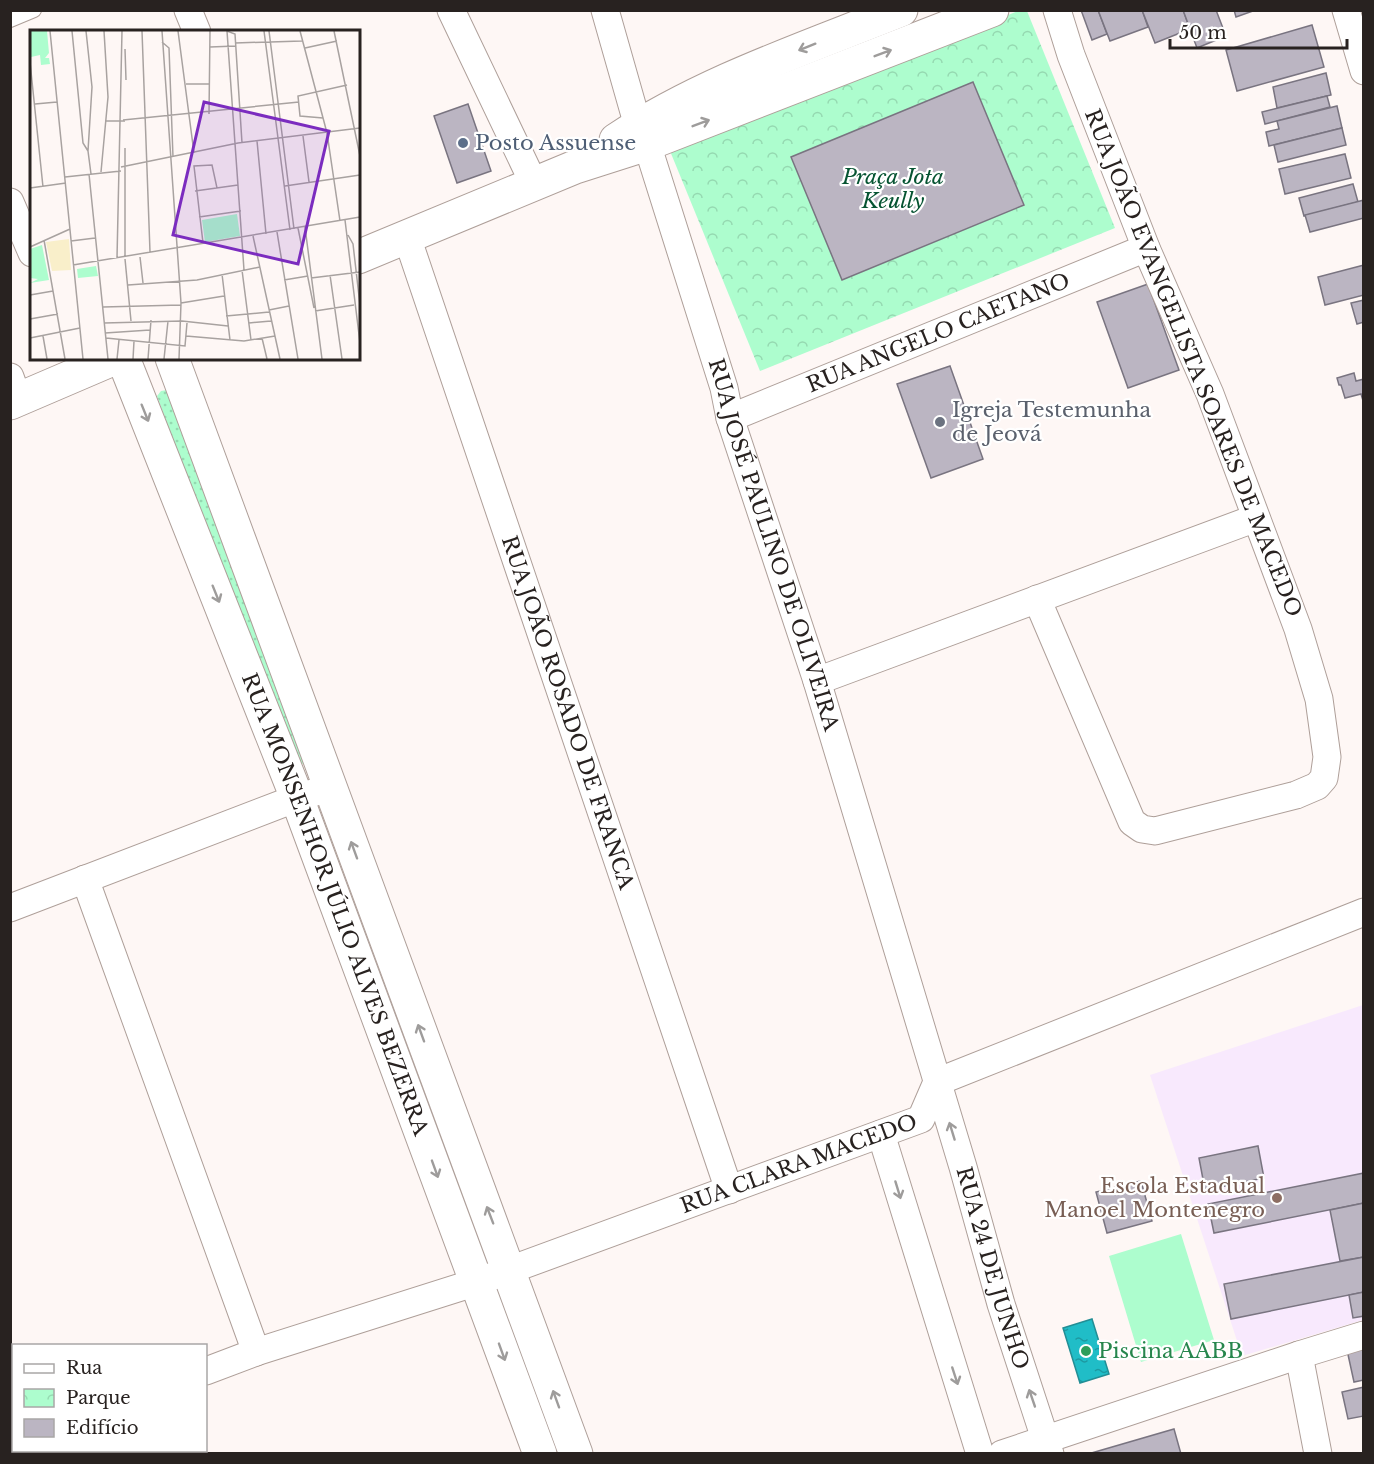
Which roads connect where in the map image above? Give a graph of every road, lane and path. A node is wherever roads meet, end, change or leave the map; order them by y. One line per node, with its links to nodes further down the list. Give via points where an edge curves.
1 (34, 10): 9 (lane)
2 (188, 10): 10 (street)
3 (451, 10): 13 (street)
4 (605, 10): 12 (street, RUA JOSÉ PAULINO DE OLIVEIRA)
5 (901, 10): 12 (street, one-way to 12, via 734,76 675,104)
6 (992, 10): 12 (street, one-way to 6)
7 (1057, 10): 17 (street, RUA JOÃO EVANGELISTA SOARES DE MACEDO)
8 (1346, 10): 11 (street)
9 (10, 20)
10 (195, 30)
11 (1364, 71)
12 (642, 135): 13 (street); 24 (street, RUA JOSÉ PAULINO DE OLIVEIRA)
13 (534, 184): 15 (street)
14 (10, 202): 16 (street)
15 (407, 237): 18 (street); 35 (street, RUA JOÃO ROSADO DE FRANCA)
16 (30, 248)
17 (1146, 248): 24 (street, RUA ANGELO CAETANO); 25 (street, RUA JOÃO EVANGELISTA SOARES DE MACEDO, via 1210,394)
18 (360, 256)
19 (106, 360): 22 (street)
20 (124, 360): 29 (street, RUA MONSENHOR JÚLIO ALVES BEZERRA, one-way to 29)
21 (173, 360): 28 (street, RUA MONSENHOR JÚLIO ALVES BEZERRA)
22 (78, 366): 23 (street)
23 (13, 393)
24 (730, 417): 27 (street, RUA JOSÉ PAULINO DE OLIVEIRA)
25 (1256, 518): 26 (street); 26 (street, RUA JOÃO EVANGELISTA SOARES DE MACEDO, via 1298,629 1319,699 1327,770 1317,786 1296,795 1155,831 1132,822)
26 (1037, 599): 27 (street)
27 (817, 681): 33 (street, RUA JOSÉ PAULINO DE OLIVEIRA)
28 (331, 788): 29 (street); 36 (street, RUA MONSENHOR JÚLIO ALVES BEZERRA, one-way to 28)
29 (297, 798): 30 (street); 37 (street, RUA MONSENHOR JÚLIO ALVES BEZERRA, one-way to 37)
30 (85, 879): 31 (street); 39 (street)
31 (10, 908)
32 (1362, 916): 33 (street)
33 (937, 1082): 34 (street, RUA CLARA MACEDO, via 921,1119); 42 (street, RUA 24 DE JUNHO, one-way to 33, via 1001,1304)
34 (881, 1134): 35 (street, RUA CLARA MACEDO); 45 (street, one-way to 45)
35 (729, 1190): 36 (street, RUA CLARA MACEDO)
36 (510, 1270): 37 (street, RUA CLARA MACEDO); 44 (street, RUA MONSENHOR JÚLIO ALVES BEZERRA, one-way to 36)
37 (477, 1282): 39 (street, RUA CLARA MACEDO); 43 (street, RUA MONSENHOR JÚLIO ALVES BEZERRA, one-way to 43)
38 (1364, 1335): 40 (street)
39 (256, 1352): 41 (street, RUA CLARA MACEDO)
40 (1299, 1355): 42 (street); 47 (street)
41 (207, 1371)
42 (1048, 1446): 46 (street)
43 (540, 1454)
44 (576, 1454)
45 (980, 1454)
46 (1002, 1454)
47 (1318, 1454)

